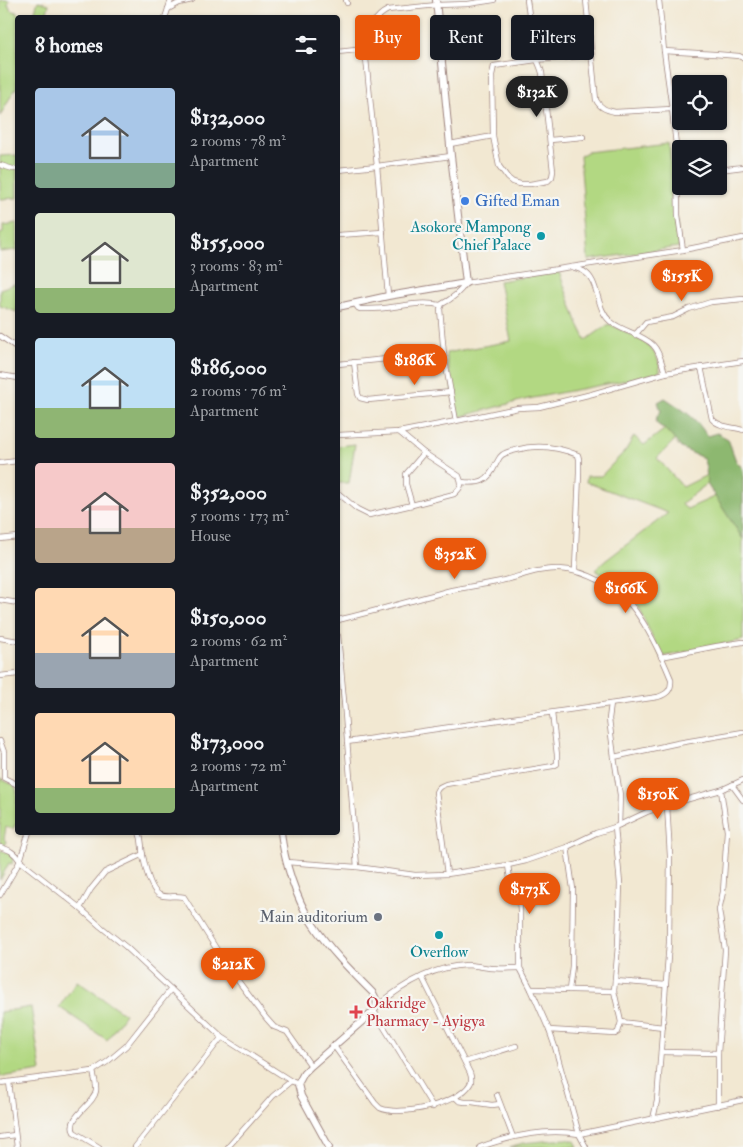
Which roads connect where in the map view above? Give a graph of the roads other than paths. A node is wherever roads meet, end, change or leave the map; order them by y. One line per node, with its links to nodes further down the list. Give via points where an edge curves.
1 (172, 0): 8 (street)
2 (192, 0): 8 (street)
3 (494, 0): 7 (street, via 468,4)
4 (528, 0): 11 (street)
5 (586, 0): 12 (street)
6 (660, 0): 15 (street)
7 (437, 3): 10 (street, via 394,8); 24 (street)
8 (168, 9): 9 (street)
9 (165, 15)
10 (380, 15)
11 (530, 15)
12 (587, 15)
13 (355, 50): 14 (street)
14 (340, 52)
15 (664, 52): 16 (street); 20 (street)
16 (743, 58)
17 (366, 60): 27 (street)
18 (536, 60): 21 (street, via 494,66); 23 (street, via 542,72)
19 (591, 60): 20 (street, via 596,100 603,108 615,112)
20 (672, 109)
21 (494, 136): 23 (street, via 499,166 508,178 520,184 542,183 552,177); 24 (street)
22 (583, 137): 23 (street)
23 (550, 140)
24 (450, 144): 25 (street)
25 (451, 156): 27 (street); 38 (street)
26 (0, 164): 29 (street)
27 (377, 166): 31 (street); 33 (street)
28 (743, 168): 30 (street)
29 (15, 169)
30 (727, 169)
31 (340, 170)
32 (678, 195): 36 (street)
33 (383, 232): 34 (street); 39 (street)
34 (340, 235)
35 (743, 238): 36 (street)
36 (683, 250): 37 (street)
37 (571, 267): 38 (street); 44 (street, via 589,276 602,312 610,321)
38 (466, 283): 39 (street); 42 (street)
39 (388, 296): 41 (street)
40 (743, 299): 44 (street, via 711,302 673,317 646,322)
41 (355, 304): 42 (street, via 360,309 418,303); 43 (street)
42 (440, 305): 47 (street)
43 (340, 307)
44 (635, 335): 52 (street, via 654,346)
45 (0, 336): 46 (street)
46 (15, 346)
47 (444, 355): 48 (street); 55 (street)
48 (354, 362): 50 (street); 55 (street, via 358,394 363,399)
49 (743, 362): 51 (street)
50 (340, 364)
51 (701, 368): 52 (street); 57 (street, via 712,419 715,423)
52 (665, 373): 56 (street, via 553,404)
53 (0, 375): 54 (street)
54 (15, 378)
55 (451, 392): 56 (street)
56 (456, 421): 58 (street)
57 (743, 430)
58 (398, 432): 59 (street); 60 (street)
59 (340, 435)
60 (424, 453): 63 (street, via 459,476); 65 (street, via 406,474)
61 (15, 462): 62 (street)
62 (0, 463)
63 (462, 482): 65 (street, via 460,490 454,494); 68 (street, via 480,482 492,473 504,453 526,447 541,446 578,454)
64 (340, 495): 65 (street, via 369,515)
65 (412, 506)
66 (15, 538): 67 (street)
67 (0, 540)
68 (575, 570): 71 (street, via 542,570); 75 (street, via 616,591 634,607)
69 (0, 600): 70 (street)
70 (15, 602)
71 (340, 619)
72 (0, 638): 73 (street)
73 (15, 640)
74 (743, 642): 75 (street)
75 (661, 657): 79 (street, via 672,684 665,695)
76 (340, 660): 83 (street)
77 (15, 674): 78 (street)
78 (0, 676)
79 (611, 704): 80 (street); 84 (street, via 609,719)
80 (552, 713): 83 (street); 102 (street, via 557,764 446,784 436,792)
81 (743, 732): 84 (street)
82 (0, 741): 86 (street, via 4,752 4,778)
83 (347, 742): 101 (street)
84 (614, 757): 91 (street, via 620,795)
85 (743, 780): 87 (street)
86 (15, 783)
87 (732, 784): 88 (street); 89 (street)
88 (721, 790): 90 (street); 121 (street, via 727,831 720,910 725,950)
89 (743, 800)
90 (667, 805): 91 (street); 108 (street, via 670,856)
91 (617, 826): 96 (street); 107 (street, via 620,884)
92 (28, 835): 98 (street)
93 (140, 835): 97 (street)
94 (282, 835): 99 (street)
95 (0, 847): 98 (street, via 15,853)
96 (567, 847): 100 (street); 111 (street, via 573,889)
97 (142, 854): 104 (street, via 105,872); 123 (street, via 155,892 161,896 184,897 227,966 266,1018 274,1027 287,1032)
98 (20, 861): 103 (street); 104 (street)
99 (286, 862): 101 (street); 113 (street, via 311,922 373,993)
100 (508, 865): 102 (street); 105 (street, via 519,899)
101 (357, 867): 102 (street, via 415,875)
102 (447, 874)
103 (0, 895)
104 (80, 908): 109 (street)
105 (520, 968): 106 (street, via 465,965 441,969); 110 (street)
106 (422, 977): 113 (street, via 392,993); 122 (street)
107 (615, 982): 108 (street); 112 (street)
108 (666, 985): 115 (street)
109 (171, 988): 117 (street); 124 (street, via 126,1046)
110 (531, 989): 111 (street); 116 (street)
111 (569, 990): 112 (street)
112 (614, 991): 114 (street)
113 (376, 1009): 118 (street); 134 (street)
114 (621, 1022): 115 (street); 116 (street, via 615,1034)
115 (663, 1027): 120 (street)
116 (549, 1030): 136 (street)
117 (222, 1037): 125 (street); 142 (street)
118 (334, 1046): 123 (street); 134 (street, via 380,1107 395,1110)
119 (516, 1046): 122 (street)
120 (661, 1052): 121 (street); 135 (street)
121 (718, 1053): 133 (street)
122 (465, 1062): 130 (street, via 470,1072 470,1085)
123 (311, 1066): 128 (street)
124 (93, 1072): 126 (street); 141 (street, via 96,1092 76,1117 72,1128)
125 (291, 1080): 128 (street); 143 (street)
126 (9, 1082): 127 (street); 137 (street)
127 (0, 1083)
128 (298, 1084): 144 (street, via 301,1096)
129 (496, 1095): 132 (street)
130 (455, 1097): 132 (street, via 458,1101); 134 (street)
131 (743, 1100): 133 (street)
132 (500, 1104): 139 (street)
133 (718, 1106): 135 (street)
134 (433, 1107)
135 (653, 1119): 136 (street)
136 (579, 1134): 139 (street, via 552,1132); 146 (street)
137 (16, 1135): 138 (street); 140 (street)
138 (0, 1137)
139 (513, 1138): 145 (street)
140 (17, 1147)
141 (99, 1147)
142 (135, 1147)
143 (228, 1147)
144 (329, 1147)
145 (480, 1147)
146 (586, 1147)

